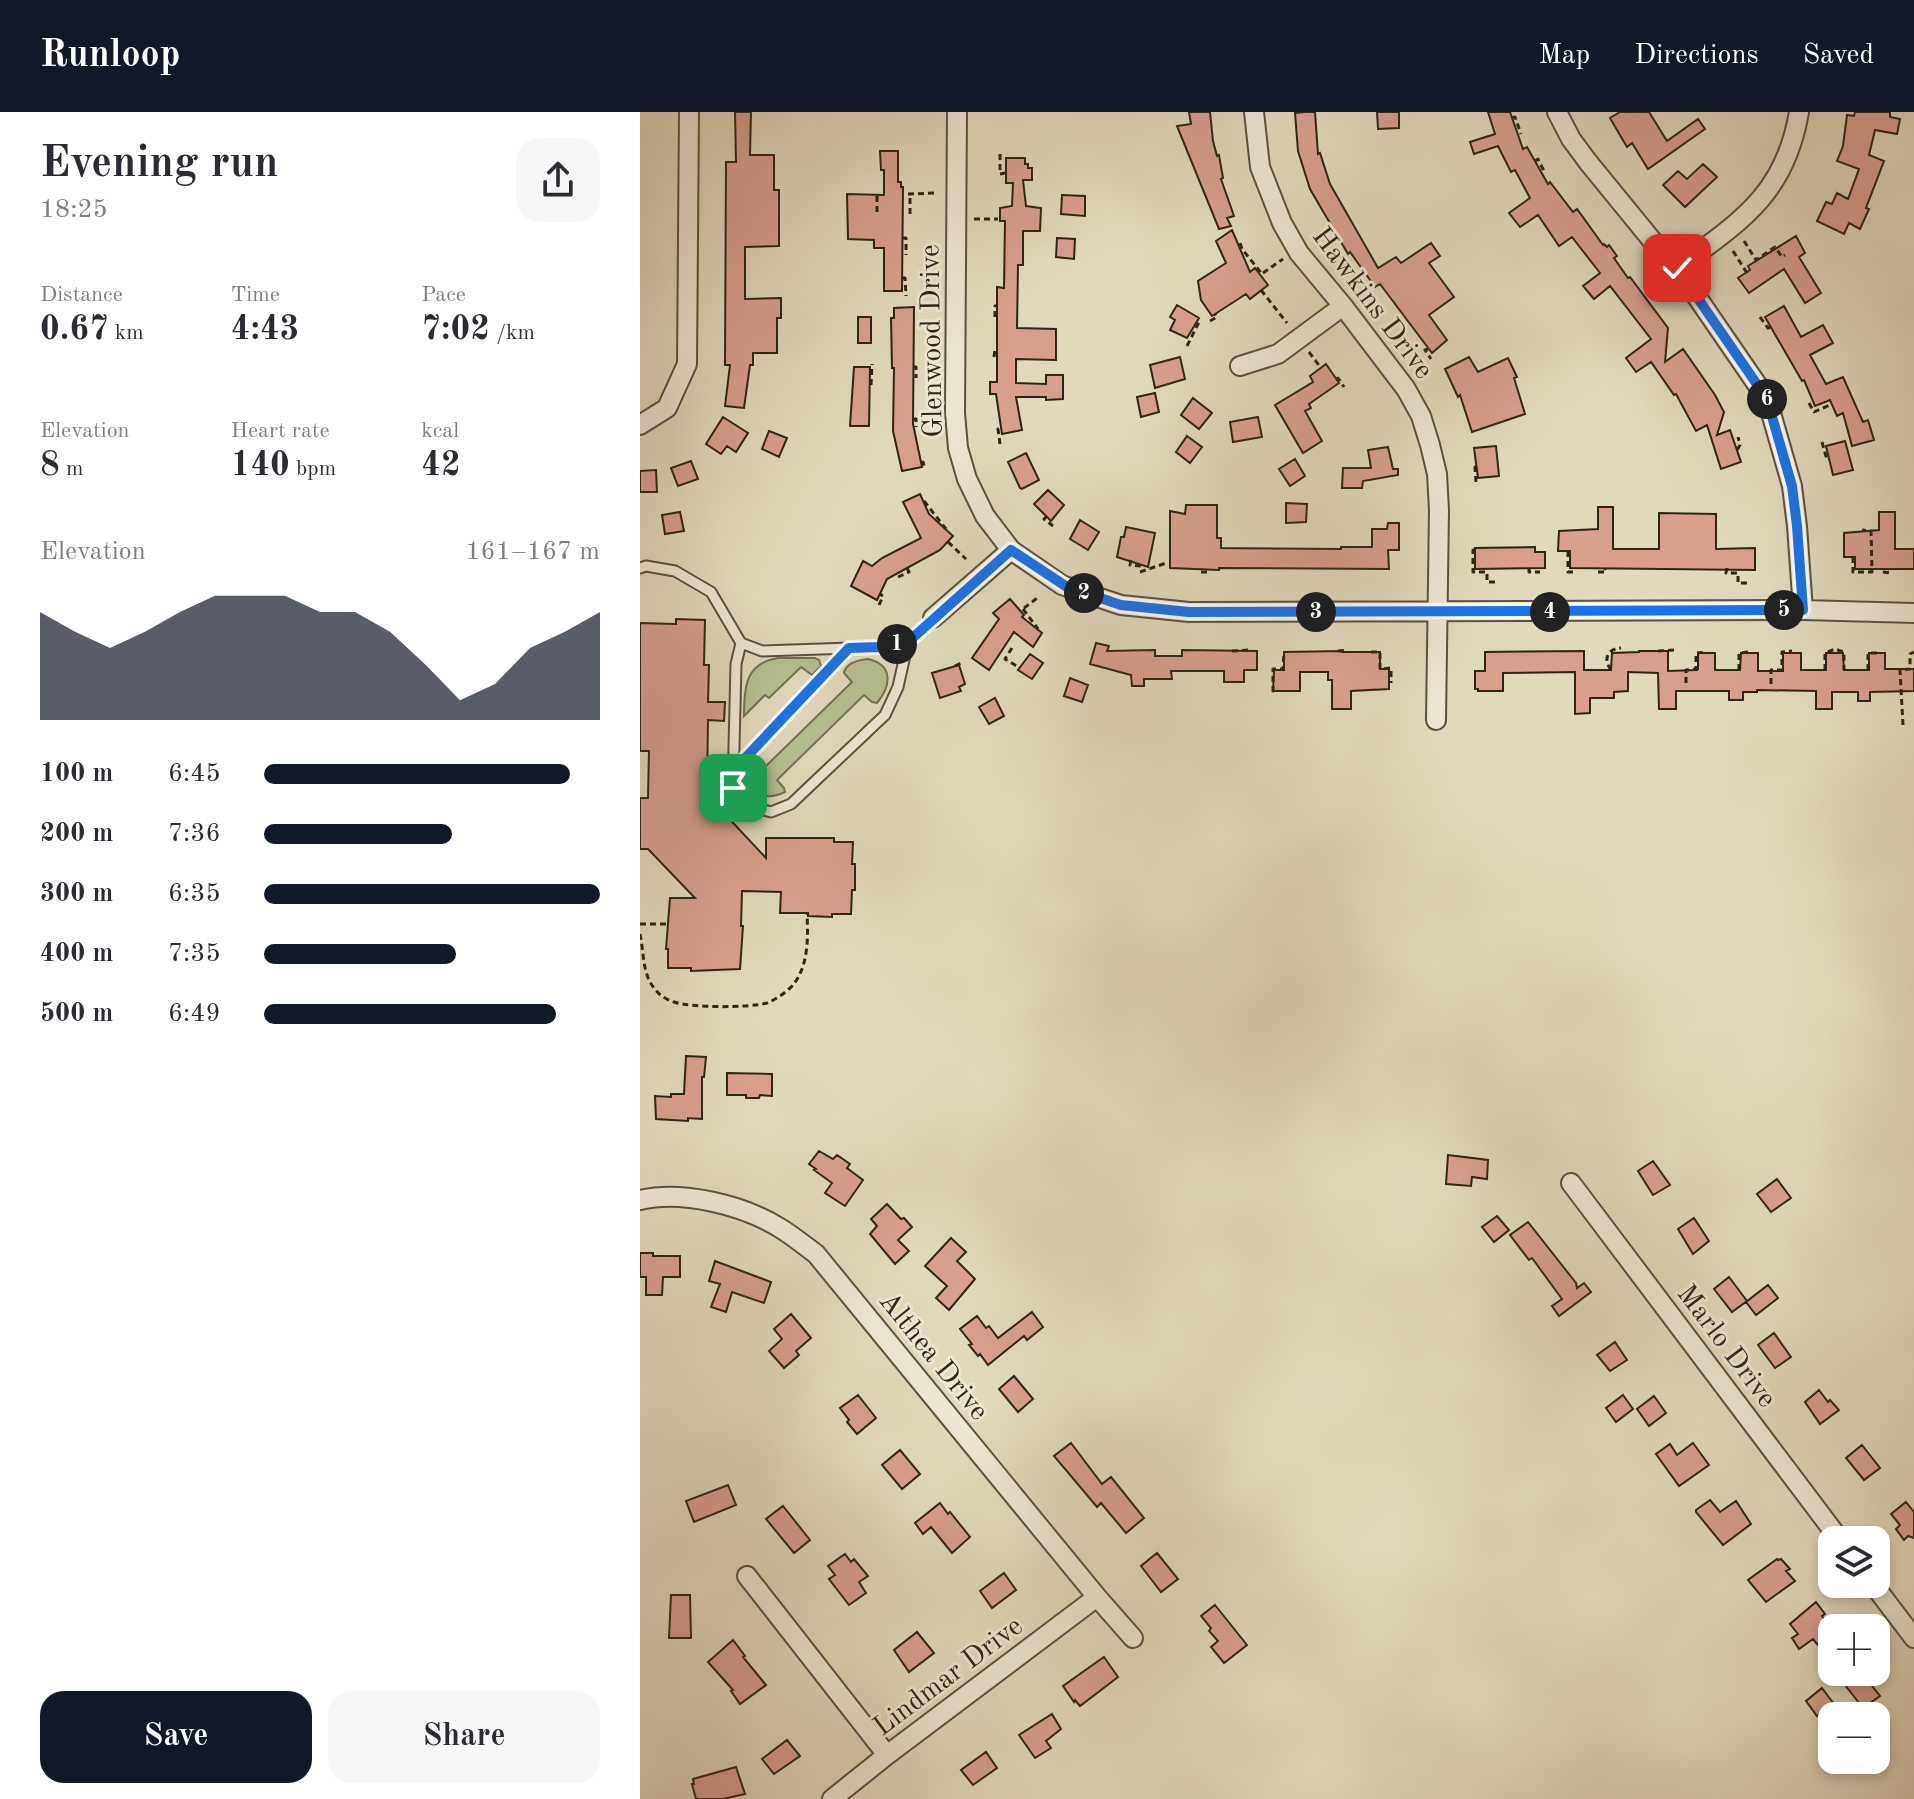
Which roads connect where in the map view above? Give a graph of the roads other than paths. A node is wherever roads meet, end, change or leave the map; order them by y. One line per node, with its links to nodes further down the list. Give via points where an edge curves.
1 (689, 112): 9 (street, via 687,364 667,408)
2 (957, 112): 10 (street, Glenwood Drive, via 958,448 985,516)
3 (1254, 112): 7 (street, Hawkins Drive, via 1260,167 1281,221 1299,253)
4 (1557, 112): 6 (street, via 1588,162)
5 (1799, 112): 6 (street, via 1791,148 1759,203)
6 (1677, 268): 12 (street, via 1767,399 1792,486)
7 (1343, 306): 8 (street, via 1278,354); 13 (street, Hawkins Drive, via 1421,416 1437,474)
8 (1240, 366)
9 (640, 425)
10 (1011, 550): 13 (street, Glenwood Drive, via 1062,585 1121,605 1189,612); 15 (street)
11 (640, 568): 17 (lane, via 675,571 711,592)
12 (1803, 610): 13 (street, Glenwood Drive); 14 (street, Glenwood Drive)
13 (1438, 612): 19 (street, Hawkins Drive)
14 (1914, 613)
15 (933, 618): 16 (lane)
16 (908, 642): 18 (lane); 20 (lane, via 885,715 791,804 771,812 753,807 733,788)
17 (741, 643): 18 (lane, via 762,651); 20 (lane)
18 (849, 648): 20 (lane)
19 (1436, 720)
20 (734, 770)
21 (1571, 1183): 23 (street, Marlo Drive)
22 (640, 1200): 25 (street, Althea Drive, via 690,1197 732,1207 778,1227 816,1254)
23 (1829, 1526)
24 (747, 1576): 29 (street)
25 (1097, 1597): 27 (street, Althea Drive); 29 (street, Lindmar Drive)
26 (1884, 1598): 28 (street)
27 (1133, 1638)
28 (1914, 1638)
29 (887, 1755): 30 (street, Lindmar Drive)
30 (832, 1799)

